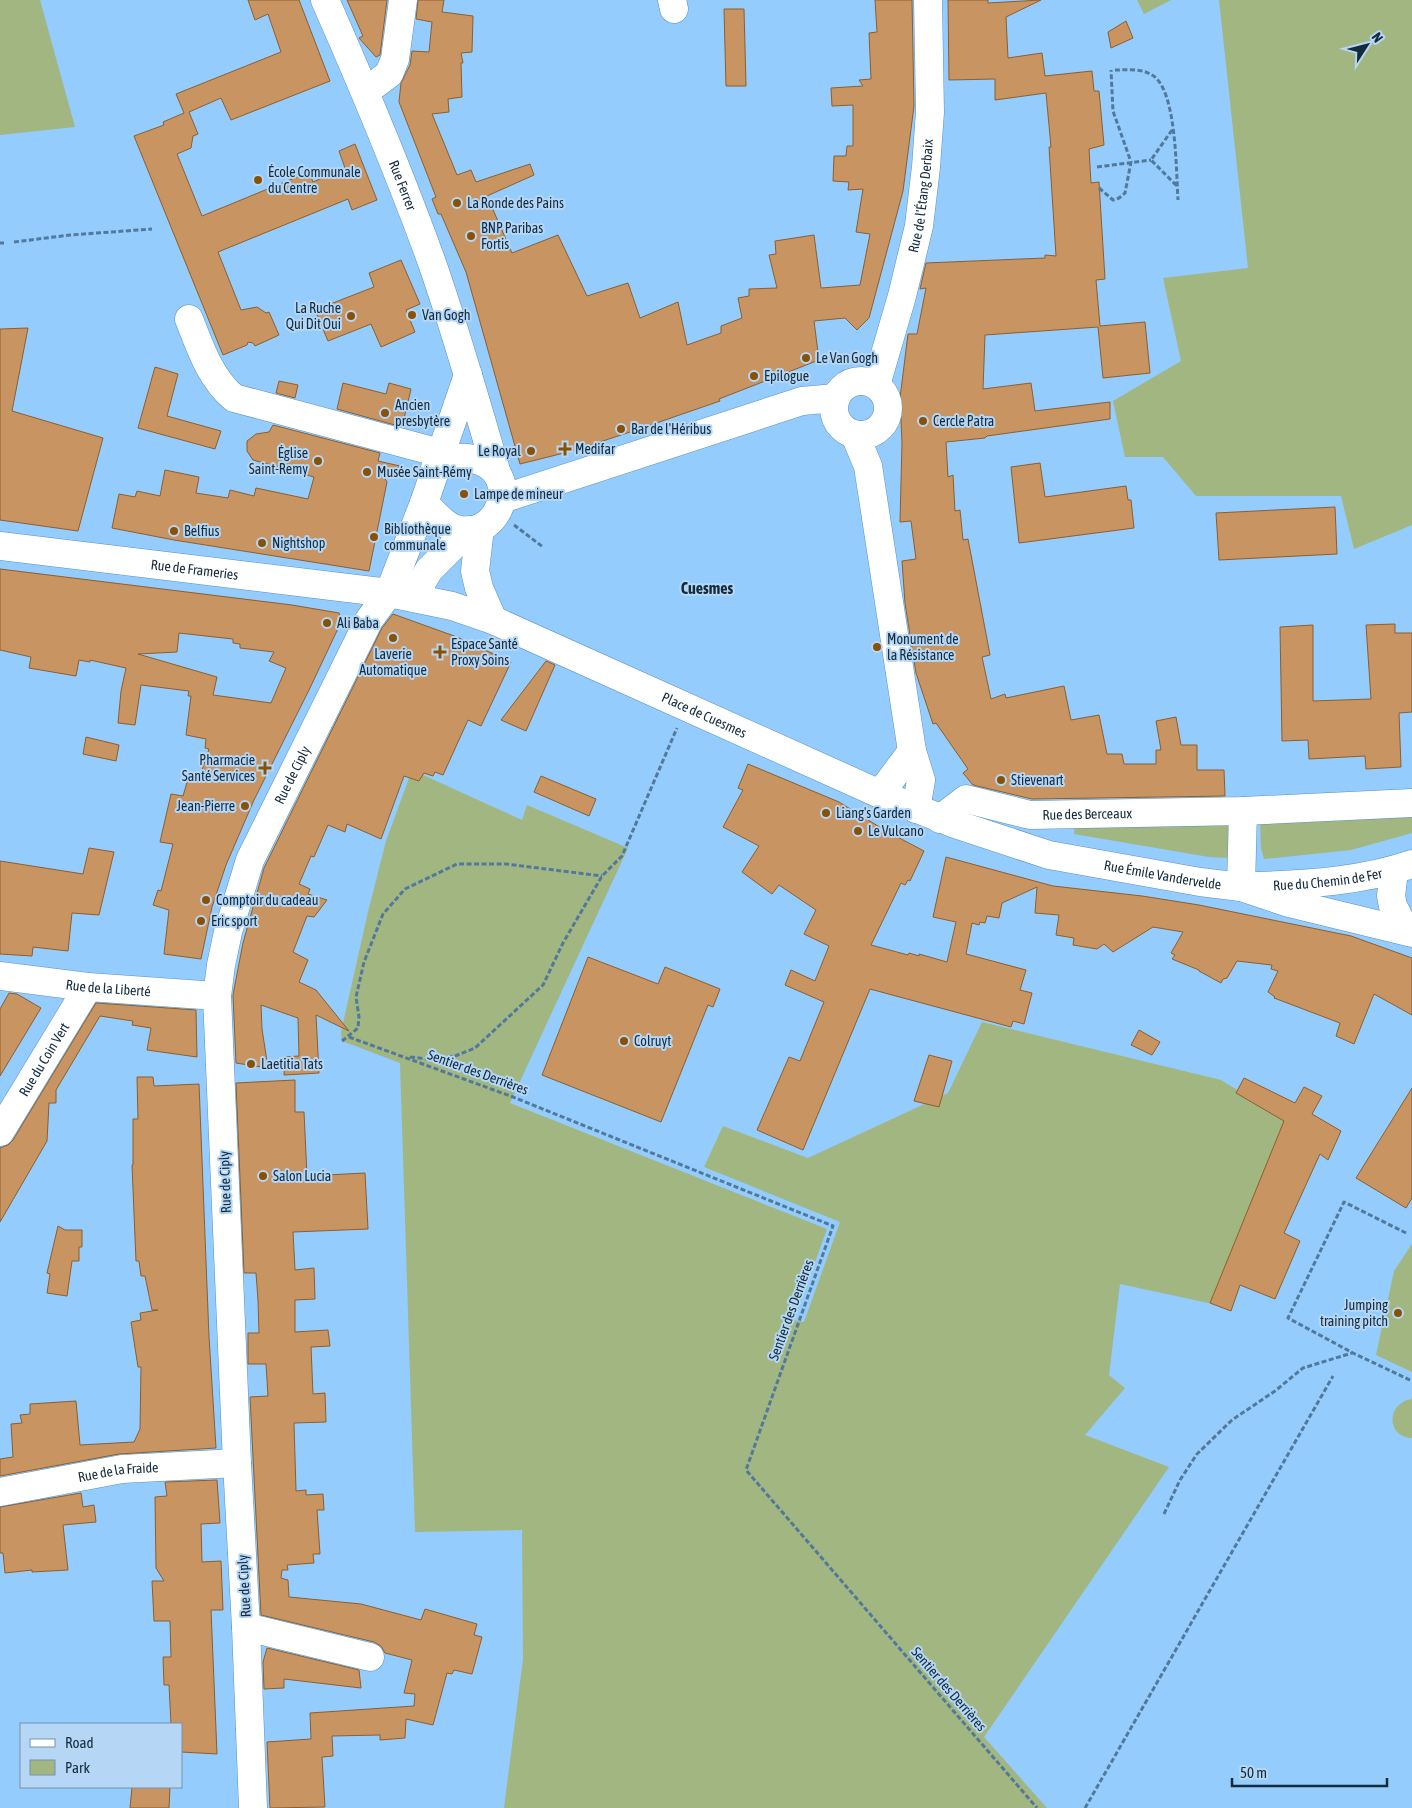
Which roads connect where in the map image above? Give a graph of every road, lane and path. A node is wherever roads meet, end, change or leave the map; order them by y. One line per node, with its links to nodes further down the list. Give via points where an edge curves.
1 (325, 0): 4 (street, Rue Ferrer)
2 (403, 0): 4 (street, via 395,59 389,74)
3 (928, 0): 16 (street, Rue de l'Étang Derbaix, via 930,112 919,226)
4 (366, 91): 15 (street, Rue Ferrer, via 430,259)
5 (1172, 130): 6 (path); 7 (path, via 1168,97 1154,76 1143,71 1113,70 1114,111); 9 (path)
6 (1151, 160): 7 (path); 9 (path)
7 (1131, 162): 8 (path); 10 (path, via 1125,193 1119,198 1113,200)
8 (1097, 167)
9 (1177, 186): 11 (path)
10 (1099, 188)
11 (1178, 200)
12 (152, 229): 13 (path)
13 (14, 242)
14 (189, 319): 19 (street, via 213,374 234,398)
15 (468, 375): 19 (street); 21 (street, Rue Ferrer)
16 (876, 385): 17 (street, via 853,382 845,386); 18 (street, via 886,398 888,414 883,424)
17 (836, 398): 18 (street, via 835,415 839,425 845,431); 21 (street, via 802,401)
18 (866, 433): 27 (street, via 868,466)
19 (437, 460): 20 (street); 21 (street, via 472,458 488,465)
20 (424, 503): 21 (street, via 454,528); 24 (street)
21 (489, 509): 23 (path); 24 (street); 25 (street, via 475,571)
22 (0, 546): 24 (street, Rue de Frameries)
23 (543, 547)
24 (401, 595): 25 (street, Place de Cuesmes, via 452,606); 38 (street, Rue de Ciply, via 369,620 250,860 228,932)
25 (493, 620): 26 (street, Place de Cuesmes)
26 (686, 707): 28 (street, Place de Cuesmes); 33 (path, via 622,856)
27 (912, 751): 28 (street); 31 (street)
28 (880, 794): 31 (street, Place de Cuesmes)
29 (1412, 803): 30 (street, Rue des Berceaux)
30 (1243, 811): 31 (street, Rue des Berceaux, via 1030,815 966,799); 34 (street)
31 (928, 814): 34 (street, Rue Émile Vandervelde, via 1049,855)
32 (1406, 873): 34 (street, Rue du Chemin de Fer, via 1313,884); 35 (street, via 1391,896 1393,906)
33 (602, 876): 39 (path, via 506,864 457,864 405,888 383,914 364,962 356,997 358,1028); 41 (path, via 543,985 522,1006 475,1048 455,1056)
34 (1241, 887): 35 (street, Rue Émile Vandervelde)
35 (1409, 932)
36 (0, 976): 37 (street, Rue de la Liberté)
37 (88, 987): 38 (street, Rue de la Liberté); 42 (street, Rue du Coin Vert)
38 (217, 996): 47 (street, Rue de Ciply)
39 (349, 1037): 40 (path); 41 (path, Sentier des Derrières)
40 (342, 1041)
41 (404, 1057): 53 (path, Sentier des Derrières, via 513,1097 833,1226 746,1470)
42 (0, 1132)
43 (1406, 1233): 44 (path, via 1344,1202 1288,1318)
44 (1353, 1353): 46 (path); 49 (path, via 1303,1368 1232,1420 1197,1454)
45 (1333, 1376): 54 (path)
46 (1412, 1381)
47 (237, 1463): 48 (street, Rue de la Fraide, via 122,1469); 50 (street, Rue de Ciply)
48 (0, 1492)
49 (1164, 1514)
50 (246, 1627): 51 (street); 52 (street, Rue de Ciply)
51 (370, 1657)
52 (254, 1808)
53 (1037, 1808)
54 (1085, 1808)

